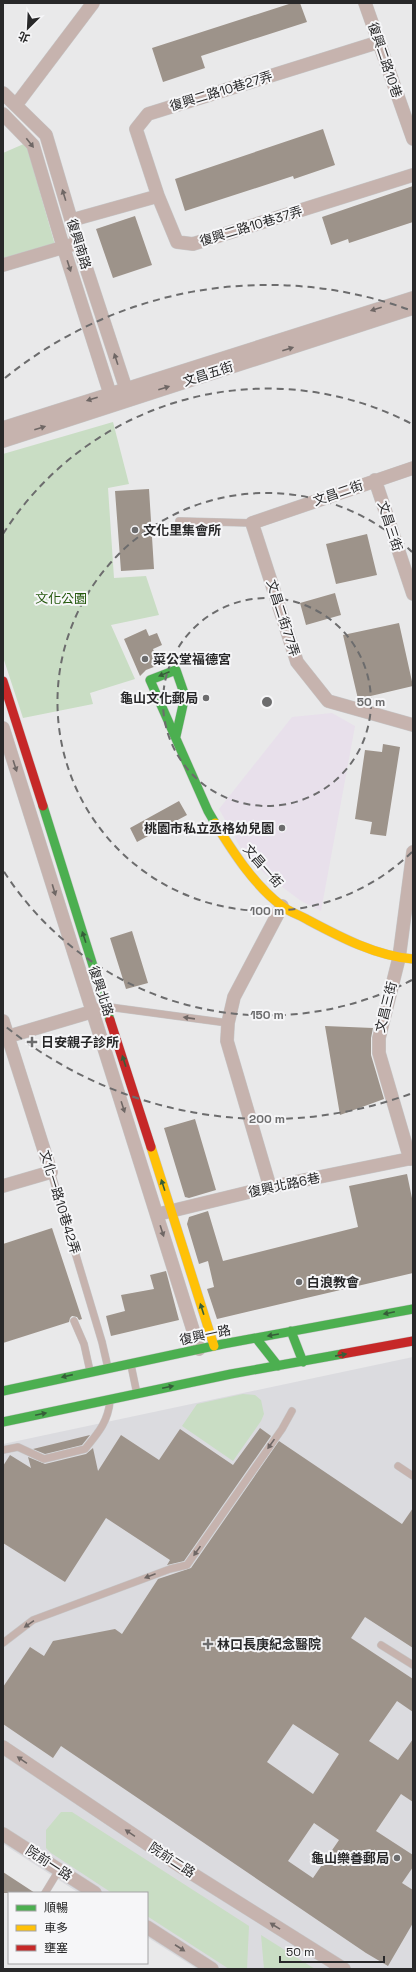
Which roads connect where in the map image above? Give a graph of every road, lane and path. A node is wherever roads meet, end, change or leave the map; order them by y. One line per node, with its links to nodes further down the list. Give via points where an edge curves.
1 (93, 3): 5 (street)
2 (365, 3): 3 (street, 復興二路10巷)
3 (379, 42): 7 (street, 復興二路10巷); 9 (street, 復興二路10巷27弄, via 148,114 136,129)
4 (3, 93): 5 (street, 復興南路)
5 (16, 105): 10 (street, 復興南路, one-way to 5, via 46,135)
6 (3, 114): 12 (street, 復興南路, one-way to 12, via 33,145)
7 (413, 139)
8 (413, 175): 9 (street, 復興二路10巷37弄, via 193,244 177,242)
9 (158, 196): 10 (street)
10 (72, 220): 11 (street, 復興南路)
11 (78, 243): 12 (street); 16 (street, 復興南路, one-way to 11)
12 (63, 246): 13 (street); 16 (street, 復興南路, one-way to 16)
13 (3, 265)
14 (413, 298): 16 (street, 文昌五街, one-way to 16)
15 (413, 308): 16 (street, 文昌五街, one-way to 15)
16 (120, 400): 17 (street, 文昌五街, one-way to 17); 18 (street, 文昌五街, one-way to 16)
17 (3, 428)
18 (3, 440)
19 (413, 468): 20 (street, 文昌二街)
20 (375, 480): 22 (street, 文昌二街); 23 (street, 文昌三街)
21 (179, 521): 22 (lane)
22 (257, 521): 25 (street, 文昌二街77弄, via 297,662 328,701)
23 (413, 594)
24 (3, 681): 28 (street, 復興北路)
25 (413, 725)
26 (3, 728): 29 (street, 復興北路, one-way to 29)
27 (176, 736): 27 (street, 文昌一街, one-way to 27, via 185,696 176,670 150,680); 31 (street, 文昌一街, via 208,811 231,849)
28 (48, 824): 29 (street); 34 (street, 復興北路, one-way to 28)
29 (35, 829): 35 (street, 復興北路, one-way to 35)
30 (413, 852): 32 (street, 文昌三街)
31 (282, 906): 32 (street, 文昌一街, via 332,933); 37 (street, via 234,997)
32 (399, 958): 33 (street, 文昌一街); 41 (street, 文昌三街, via 378,1038 379,1053)
33 (413, 959)
34 (106, 1007): 35 (street); 37 (lane, one-way to 34); 39 (street, 復興北路, one-way to 34)
35 (93, 1012): 38 (street); 40 (street, 復興北路)
36 (3, 1021): 38 (street, 文化一路10巷42弄)
37 (228, 1023): 44 (street, via 227,1041)
38 (6, 1038): 42 (street, 文化一路10巷42弄)
39 (128, 1077): 40 (street); 45 (street, 復興北路, one-way to 39)
40 (114, 1081): 46 (street, 復興北路, one-way to 46)
41 (412, 1159): 44 (street, 復興北路6巷)
42 (51, 1172): 43 (street); 57 (lane, 文化一路10巷42弄)
43 (3, 1186)
44 (270, 1188): 45 (street, 復興北路6巷)
45 (171, 1210): 46 (street, 復興北路6巷); 52 (street, 復興北路, one-way to 45)
46 (156, 1214): 53 (street, 復興北路, one-way to 53)
47 (413, 1308): 49 (street, 復興一路, one-way to 49)
48 (74, 1321): 58 (lane, via 84,1344)
49 (291, 1331): 50 (street, 復興一路, one-way to 50); 54 (street)
50 (256, 1338): 52 (street, 復興一路); 56 (street)
51 (413, 1341): 54 (street, one-way to 51)
52 (214, 1346): 53 (street, 復興一路)
53 (199, 1349): 55 (street, 復興一路)
54 (303, 1362): 56 (street)
55 (131, 1363): 57 (street, 復興一路); 60 (lane)
56 (278, 1366): 60 (street, one-way to 56)
57 (108, 1368): 58 (street, 復興一路)
58 (90, 1371): 59 (street, 復興一路, one-way to 59)
59 (3, 1391)
60 (137, 1394): 61 (street)
61 (111, 1399): 63 (street, one-way to 61); 64 (lane, via 106,1421 85,1449 44,1459 18,1447)
62 (292, 1411): 67 (lane, one-way to 67, via 187,1565 33,1620)
63 (3, 1422)
64 (3, 1450)
65 (398, 1466): 66 (lane)
66 (413, 1476)
67 (3, 1642)
68 (381, 1645): 69 (lane)
69 (413, 1665)
70 (3, 1748): 77 (street, 院前二路, one-way to 70, via 180,1866)
71 (3, 1834): 72 (street, 院前一路)
72 (59, 1870): 73 (lane); 74 (street, 院前一路)
73 (46, 1892)
74 (93, 1892)
75 (148, 1928): 76 (street, one-way to 76)
76 (212, 1969)
77 (344, 1969)

